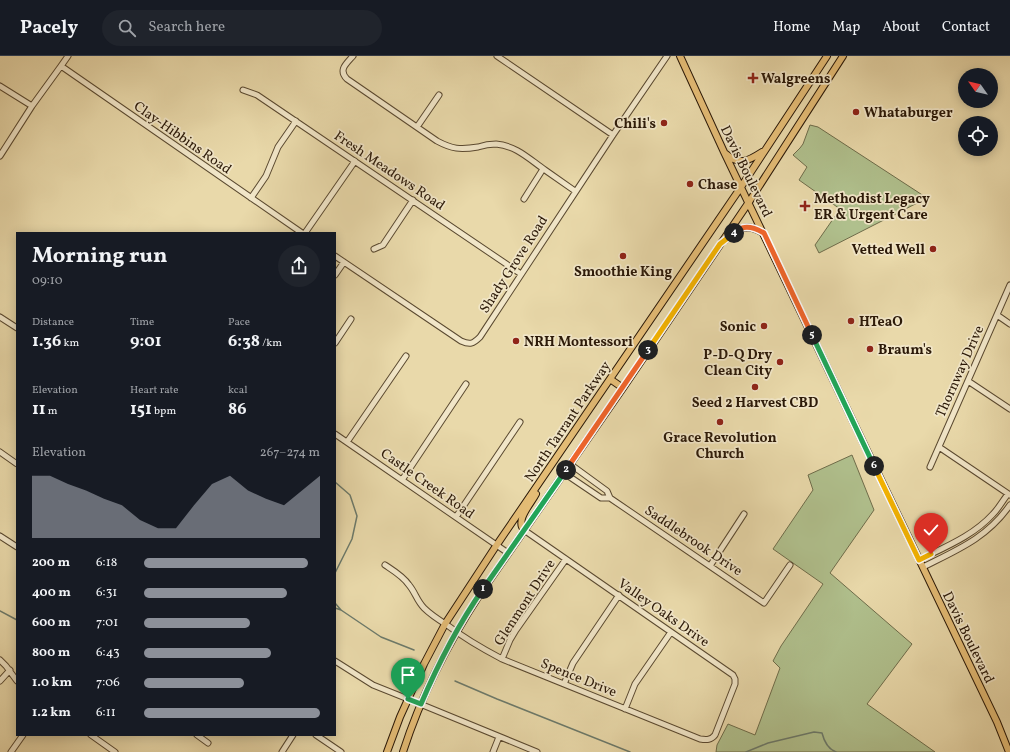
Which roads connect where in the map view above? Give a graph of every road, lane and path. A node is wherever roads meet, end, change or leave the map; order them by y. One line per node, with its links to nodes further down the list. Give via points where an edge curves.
1 (68, 56): 8 (street)
2 (353, 56): 14 (street, via 344,66 343,75 346,79)
3 (497, 56): 15 (street)
4 (667, 56): 15 (street, Shady Grove Road)
5 (680, 56): 17 (main road, Davis Boulevard)
6 (827, 56): 16 (main road, North Tarrant Parkway)
7 (843, 56): 26 (main road, North Tarrant Parkway)
8 (61, 66): 12 (street); 23 (street, Clay-Hibbins Road)
9 (0, 86): 12 (street)
10 (243, 90): 13 (street, Fresh Meadows Road, via 257,95)
11 (439, 95): 14 (street)
12 (32, 106): 18 (street)
13 (296, 121): 19 (street, Fresh Meadows Road); 23 (street, via 278,147 266,176)
14 (417, 127): 20 (street, via 446,146 457,149 497,144 515,149)
15 (613, 135): 22 (street, Shady Grove Road)
16 (765, 150): 17 (main road, via 749,161 736,161); 21 (main road, North Tarrant Parkway)
17 (724, 152): 21 (main road, Davis Boulevard)
18 (0, 156)
19 (355, 161): 25 (street, Fresh Meadows Road); 28 (street)
20 (543, 169): 22 (street); 24 (street)
21 (741, 187): 26 (main road, Davis Boulevard); 44 (main road, North Tarrant Parkway)
22 (575, 191): 35 (street, Shady Grove Road)
23 (251, 198): 27 (street, Clay-Hibbins Road)
24 (524, 198)
25 (413, 200): 31 (street, via 383,245); 35 (street, Fresh Meadows Road)
26 (748, 202): 29 (main road, Davis Boulevard); 30 (main road, North Tarrant Parkway)
27 (302, 232)
28 (305, 232)
29 (764, 233): 30 (main road, via 757,229 740,228); 73 (main road, Davis Boulevard)
30 (720, 244): 47 (main road, North Tarrant Parkway)
31 (374, 249)
32 (336, 257): 33 (street)
33 (344, 262): 34 (street); 35 (street, Shady Grove Road, via 466,344 476,342)
34 (336, 274)
35 (522, 274)
36 (1010, 285): 37 (street, Thornway Drive)
37 (997, 315): 40 (street); 45 (street, Thornway Drive)
38 (0, 317): 41 (street)
39 (351, 319): 42 (street)
40 (1010, 324)
41 (16, 327)
42 (336, 342)
43 (406, 356): 51 (street)
44 (610, 379): 47 (main road); 59 (main road, North Tarrant Parkway)
45 (968, 381): 48 (street); 52 (street, Thornway Drive)
46 (466, 384): 58 (street)
47 (623, 388): 55 (main road, North Tarrant Parkway)
48 (1010, 409)
49 (520, 422): 66 (street)
50 (336, 435): 51 (street, Castle Creek Road)
51 (347, 442): 58 (street, Castle Creek Road)
52 (939, 447): 56 (street, Thornway Drive); 62 (street)
53 (0, 452): 54 (street)
54 (16, 463)
55 (570, 464): 57 (main road, North Tarrant Parkway); 60 (street, Saddlebrook Drive)
56 (930, 467)
57 (564, 473): 61 (street, Saddlebrook Drive); 67 (main road, North Tarrant Parkway)
58 (402, 480): 66 (street, Castle Creek Road)
59 (541, 482): 67 (main road, via 533,501 522,517 521,526); 70 (main road, North Tarrant Parkway)
60 (595, 482): 61 (street); 63 (street, Saddlebrook Drive, via 607,490)
61 (590, 490): 63 (street, Saddlebrook Drive, via 601,498)
62 (1009, 494): 73 (street, via 994,513 976,529)
63 (610, 498): 76 (street, Saddlebrook Drive)
64 (1010, 505): 77 (street, via 978,538)
65 (744, 514): 76 (street)
66 (456, 517): 70 (street, Castle Creek Road)
67 (524, 530): 71 (main road, North Tarrant Parkway); 72 (street, Valley Oaks Drive)
68 (0, 536): 69 (street)
69 (16, 546)
70 (496, 546): 71 (street, Castle Creek Road); 79 (main road, North Tarrant Parkway)
71 (508, 554): 80 (main road, North Tarrant Parkway)
72 (566, 559): 78 (street, Valley Oaks Drive); 82 (street, Glenmont Drive, via 513,635)
73 (919, 560): 77 (main road, Davis Boulevard)
74 (386, 565): 79 (street, Spence Drive, via 406,581 424,608)
75 (790, 565): 76 (street, Saddlebrook Drive, via 764,603)
76 (710, 566)
77 (923, 567): 108 (main road, Davis Boulevard)
78 (619, 595): 81 (street, Valley Oaks Drive); 88 (street, via 573,663)
79 (445, 624): 80 (street, Spence Drive); 89 (main road, North Tarrant Parkway)
80 (456, 632): 82 (street, Spence Drive); 90 (main road, North Tarrant Parkway)
81 (671, 632): 91 (street, via 635,684); 98 (street, Valley Oaks Drive, via 733,675 735,680 715,735)
82 (502, 659): 88 (street, Spence Drive)
83 (0, 660): 85 (street)
84 (336, 661): 89 (street, via 372,685)
85 (10, 670): 86 (street); 87 (street)
86 (16, 680)
87 (0, 681)
88 (564, 684): 91 (street, Spence Drive)
89 (408, 699): 90 (street); 104 (main road, North Tarrant Parkway)
90 (421, 704): 97 (street); 105 (main road, North Tarrant Parkway)
91 (625, 709): 98 (street, Spence Drive, via 700,740)
92 (21, 736): 100 (street)
93 (92, 736): 101 (street)
94 (198, 736): 99 (street)
95 (292, 736): 102 (street)
96 (317, 736): 103 (street)
97 (499, 736): 106 (street); 107 (street)
98 (711, 739)
99 (208, 743)
100 (11, 752)
101 (115, 752)
102 (282, 752)
103 (341, 752)
104 (387, 752)
105 (403, 752)
106 (493, 752)
107 (537, 752)
108 (1009, 752)

